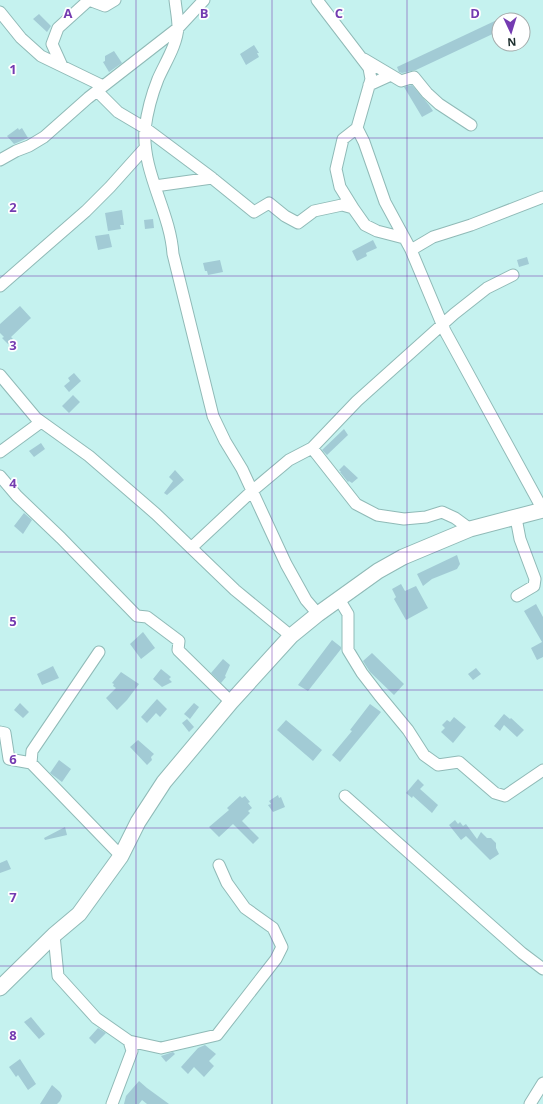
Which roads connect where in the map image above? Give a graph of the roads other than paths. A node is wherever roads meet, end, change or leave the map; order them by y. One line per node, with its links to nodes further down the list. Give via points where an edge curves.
1 (115, 0): 9 (street, via 105,6 89,0 58,28 52,44)
2 (204, 0): 6 (street)
3 (317, 0): 8 (street)
4 (175, 3): 6 (street); 7 (street)
5 (0, 12): 9 (street, via 21,38 41,56)
6 (191, 13): 7 (street)
7 (178, 28): 12 (street); 14 (street, via 157,81)
8 (361, 58): 10 (street); 11 (street, via 369,68)
9 (62, 66): 12 (street)
10 (391, 75): 11 (street); 13 (street, via 402,81 414,77 439,104)
11 (369, 86): 15 (street)
12 (100, 88): 14 (street, via 118,112); 17 (street, via 44,137)
13 (470, 125)
14 (146, 128): 16 (street); 18 (street)
15 (357, 128): 21 (street, via 343,139 336,169 340,187); 22 (street, via 385,202)
16 (145, 148): 19 (street); 25 (street, via 86,211)
17 (0, 160)
18 (212, 178): 19 (street); 21 (street, via 254,212 269,203 298,223 314,211 342,205)
19 (155, 186): 32 (street, via 172,240 173,254 213,416)
20 (543, 196): 23 (street, via 471,225 433,237)
21 (353, 208): 22 (street, via 365,225)
22 (404, 238): 23 (street)
23 (411, 250): 26 (street)
24 (513, 275): 26 (street, via 487,288)
25 (0, 286)
26 (442, 325): 29 (street, via 358,401); 33 (street)
27 (0, 375): 28 (street)
28 (41, 422): 30 (street); 36 (street, via 88,456 156,514)
29 (312, 448): 32 (street, via 288,460); 35 (street, via 356,504 377,515 404,519 426,517 442,512)
30 (0, 452)
31 (0, 476): 42 (street, via 137,616 147,617 179,641 178,650)
32 (252, 491): 36 (street); 39 (street, via 292,575)
33 (543, 510): 34 (street)
34 (516, 518): 35 (street); 37 (street, via 520,539 535,579 534,586)
35 (470, 529): 38 (street, via 403,557 378,571)
36 (191, 548): 40 (street, via 235,590)
37 (517, 596)
38 (339, 599): 39 (street); 45 (street, via 348,614 348,650 362,673 408,730 424,755 438,765 459,762 495,793 505,796)
39 (318, 614): 40 (street)
40 (291, 636): 42 (street)
41 (100, 652): 44 (street, via 32,751)
42 (231, 702): 47 (street, via 164,782 138,822)
43 (0, 732): 44 (street, via 4,733 9,759)
44 (31, 763): 47 (street)
45 (543, 770)
46 (344, 796): 50 (street)
47 (121, 856): 49 (street, via 79,914)
48 (219, 865): 52 (street, via 244,908 273,928 282,947 276,960 217,1036 161,1048)
49 (54, 935): 51 (street); 52 (street, via 58,976 96,1018)
50 (543, 969)
51 (0, 988)
52 (129, 1041): 54 (street, via 132,1051)
53 (543, 1083): 55 (street)
54 (112, 1104)
55 (530, 1104)

